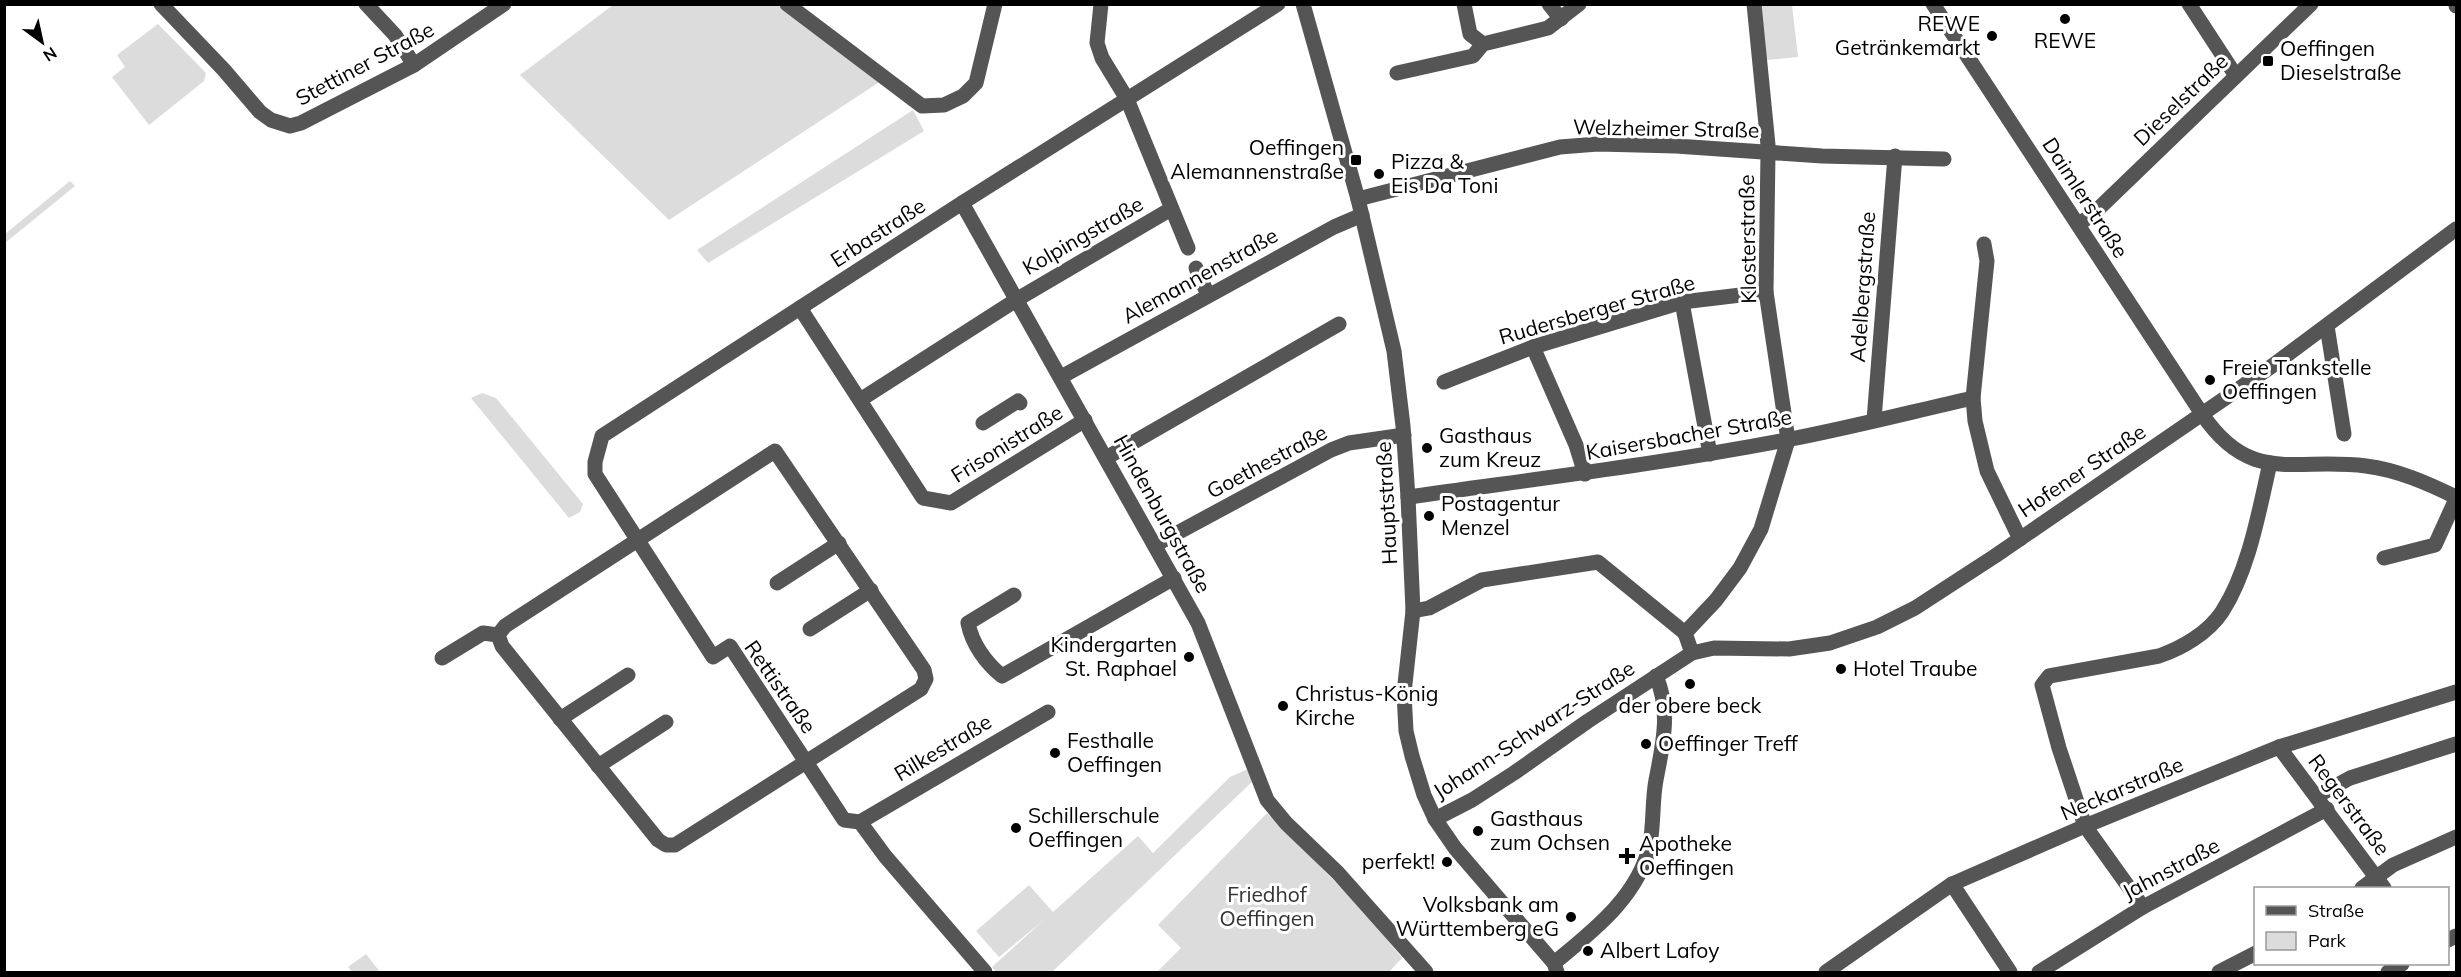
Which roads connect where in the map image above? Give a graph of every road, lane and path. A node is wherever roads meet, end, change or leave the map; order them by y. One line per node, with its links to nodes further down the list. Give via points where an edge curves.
1 (160, 4): 18 (street, Stettiner Straße, via 261,112 290,126)
2 (366, 4): 18 (street, via 395,35)
3 (504, 4): 18 (street, Stettiner Straße)
4 (787, 4): 5 (street, via 922,106 944,105 963,96 976,83)
5 (995, 4)
6 (1101, 4): 21 (street, via 1097,43)
7 (1278, 4): 21 (street, Erbastraße)
8 (1303, 4): 25 (street, Hauptstraße)
9 (1464, 4): 17 (street, via 1470,34)
10 (1549, 4): 16 (street)
11 (1579, 4): 16 (street)
12 (1754, 4): 22 (street, Klosterstraße)
13 (1933, 4): 29 (street, Daimlerstraße)
14 (2189, 4): 20 (street)
15 (2311, 4): 20 (street, Dieselstraße)
16 (1561, 19): 17 (street, via 1548,28)
17 (1483, 44): 19 (street, via 1473,56)
18 (414, 65)
19 (1397, 73)
20 (2236, 76): 29 (street, Dieselstraße)
21 (1127, 99): 26 (street, Erbastraße); 27 (street)
22 (1768, 149): 23 (street, Welzheimer Straße); 25 (street, Welzheimer Straße, via 1598,144 1560,147); 34 (street, Klosterstraße)
23 (1895, 156): 24 (street, Welzheimer Straße); 49 (street, Adelbergstraße)
24 (1944, 159)
25 (1358, 199): 28 (street, Hauptstraße)
26 (962, 203): 36 (street, Hindenburgstraße); 38 (street, Erbastraße)
27 (1171, 209): 32 (street); 36 (street, Kolpingstraße)
28 (1362, 215): 35 (street, Alemannenstraße); 52 (street, Hauptstraße, via 1394,351)
29 (2079, 224): 47 (street, Daimlerstraße)
30 (2457, 229): 40 (street, Hofener Straße)
31 (1984, 244): 44 (street, via 1987,261)
32 (1188, 248)
33 (1197, 268): 35 (street)
34 (1766, 292): 37 (street, Rudersberger Straße); 53 (street, Klosterstraße)
35 (1208, 295): 42 (street, Alemannenstraße)
36 (1016, 300): 42 (street, Hindenburgstraße); 45 (street)
37 (1682, 302): 41 (street, Rudersberger Straße); 54 (street)
38 (800, 308): 45 (street, Frisonistraße); 61 (street, Erbastraße, via 602,436 595,474)
39 (1339, 324): 55 (street)
40 (2327, 326): 47 (street, Hofener Straße); 51 (street)
41 (1533, 347): 43 (street, Rudersberger Straße); 57 (street)
42 (1061, 377): 48 (street, Hindenburgstraße)
43 (1444, 382)
44 (1973, 398): 49 (street, Kaisersbacher Straße); 60 (street, via 1977,435 1987,471)
45 (860, 400): 48 (street, Frisonistraße, via 923,498 951,503)
46 (1020, 403): 50 (street)
47 (2202, 414): 56 (street, Daimlerstraße, via 2227,445 2243,455); 60 (street, Hofener Straße)
48 (1085, 420): 55 (street, Hindenburgstraße)
49 (1874, 420): 53 (street, Kaisersbacher Straße)
50 (983, 423)
51 (2344, 434)
52 (1404, 435): 58 (street, Hauptstraße); 63 (street, Goethestraße, via 1349,443 1331,450)
53 (1788, 440): 54 (street, Kaisersbacher Straße); 71 (street, Klosterstraße, via 1761,529 1716,600)
54 (1710, 454): 57 (street, Kaisersbacher Straße)
55 (1106, 458): 63 (street, Hindenburgstraße)
56 (2270, 463): 59 (street, Daimlerstraße, via 2365,466 2420,480); 89 (street, via 2245,562 2221,613 2202,632 2159,656 2049,676 2043,682 2045,703)
57 (1585, 474): 58 (street, Kaisersbacher Straße)
58 (1408, 497): 69 (street, Hauptstraße)
59 (2457, 498): 64 (street, via 2435,545)
60 (2020, 538): 73 (street, Hofener Straße, via 1915,608 1858,635 1790,649 1714,648)
61 (637, 541): 62 (street, via 775,451); 72 (street); 83 (street, Rettistraße, via 713,657 730,646)
62 (839, 543): 66 (street); 67 (street)
63 (1155, 545): 65 (street, Hindenburgstraße)
64 (2384, 558)
65 (1174, 578): 68 (street, via 1002,676 970,637 968,623); 97 (street, Hindenburgstraße, via 1198,623 1267,800)
66 (777, 583)
67 (871, 590): 70 (street); 83 (street, via 924,670 926,679 921,689)
68 (1014, 595)
69 (1413, 611): 71 (street, via 1429,608 1482,580 1598,562); 87 (street, Hauptstraße, via 1404,693 1406,731 1420,785)
70 (810, 629)
71 (1685, 633): 73 (street)
72 (498, 634): 74 (street, via 483,633); 79 (street, via 502,646)
73 (1692, 653): 76 (street, Johann-Schwarz-Straße)
74 (442, 658)
75 (628, 675): 79 (street)
76 (1656, 676): 87 (street, Johann-Schwarz-Straße, via 1481,795); 95 (street, via 1663,693 1665,720 1653,824 1643,864 1622,901)
77 (2457, 692): 82 (street, Neckarstraße)
78 (1048, 712): 88 (street, Rilkestraße)
79 (560, 719): 84 (street)
80 (666, 722): 84 (street)
81 (2457, 744): 85 (street, via 2349,778)
82 (2279, 747): 85 (street, Regerstraße); 89 (street, Neckarstraße)
83 (805, 761): 84 (street, via 675,845 658,840); 88 (street, Rettistraße)
84 (598, 766)
85 (2317, 796): 86 (street, Regerstraße)
86 (2326, 809): 91 (street, Regerstraße); 93 (street, Jahnstraße)
87 (1435, 819): 95 (street, Hauptstraße)
88 (852, 821): 96 (street, Rettistraße)
89 (2085, 826): 92 (street, Neckarstraße); 93 (street)
90 (2457, 837): 91 (street, via 2393,864)
91 (2380, 883)
92 (1952, 884): 98 (street, Neckarstraße); 99 (street)
93 (2143, 907): 100 (street, Jahnstraße)
94 (2254, 954): 101 (street)
95 (1556, 968)
96 (985, 972)
97 (1426, 972)
98 (1826, 972)
99 (2010, 972)
100 (2039, 972)
101 (2219, 972)

